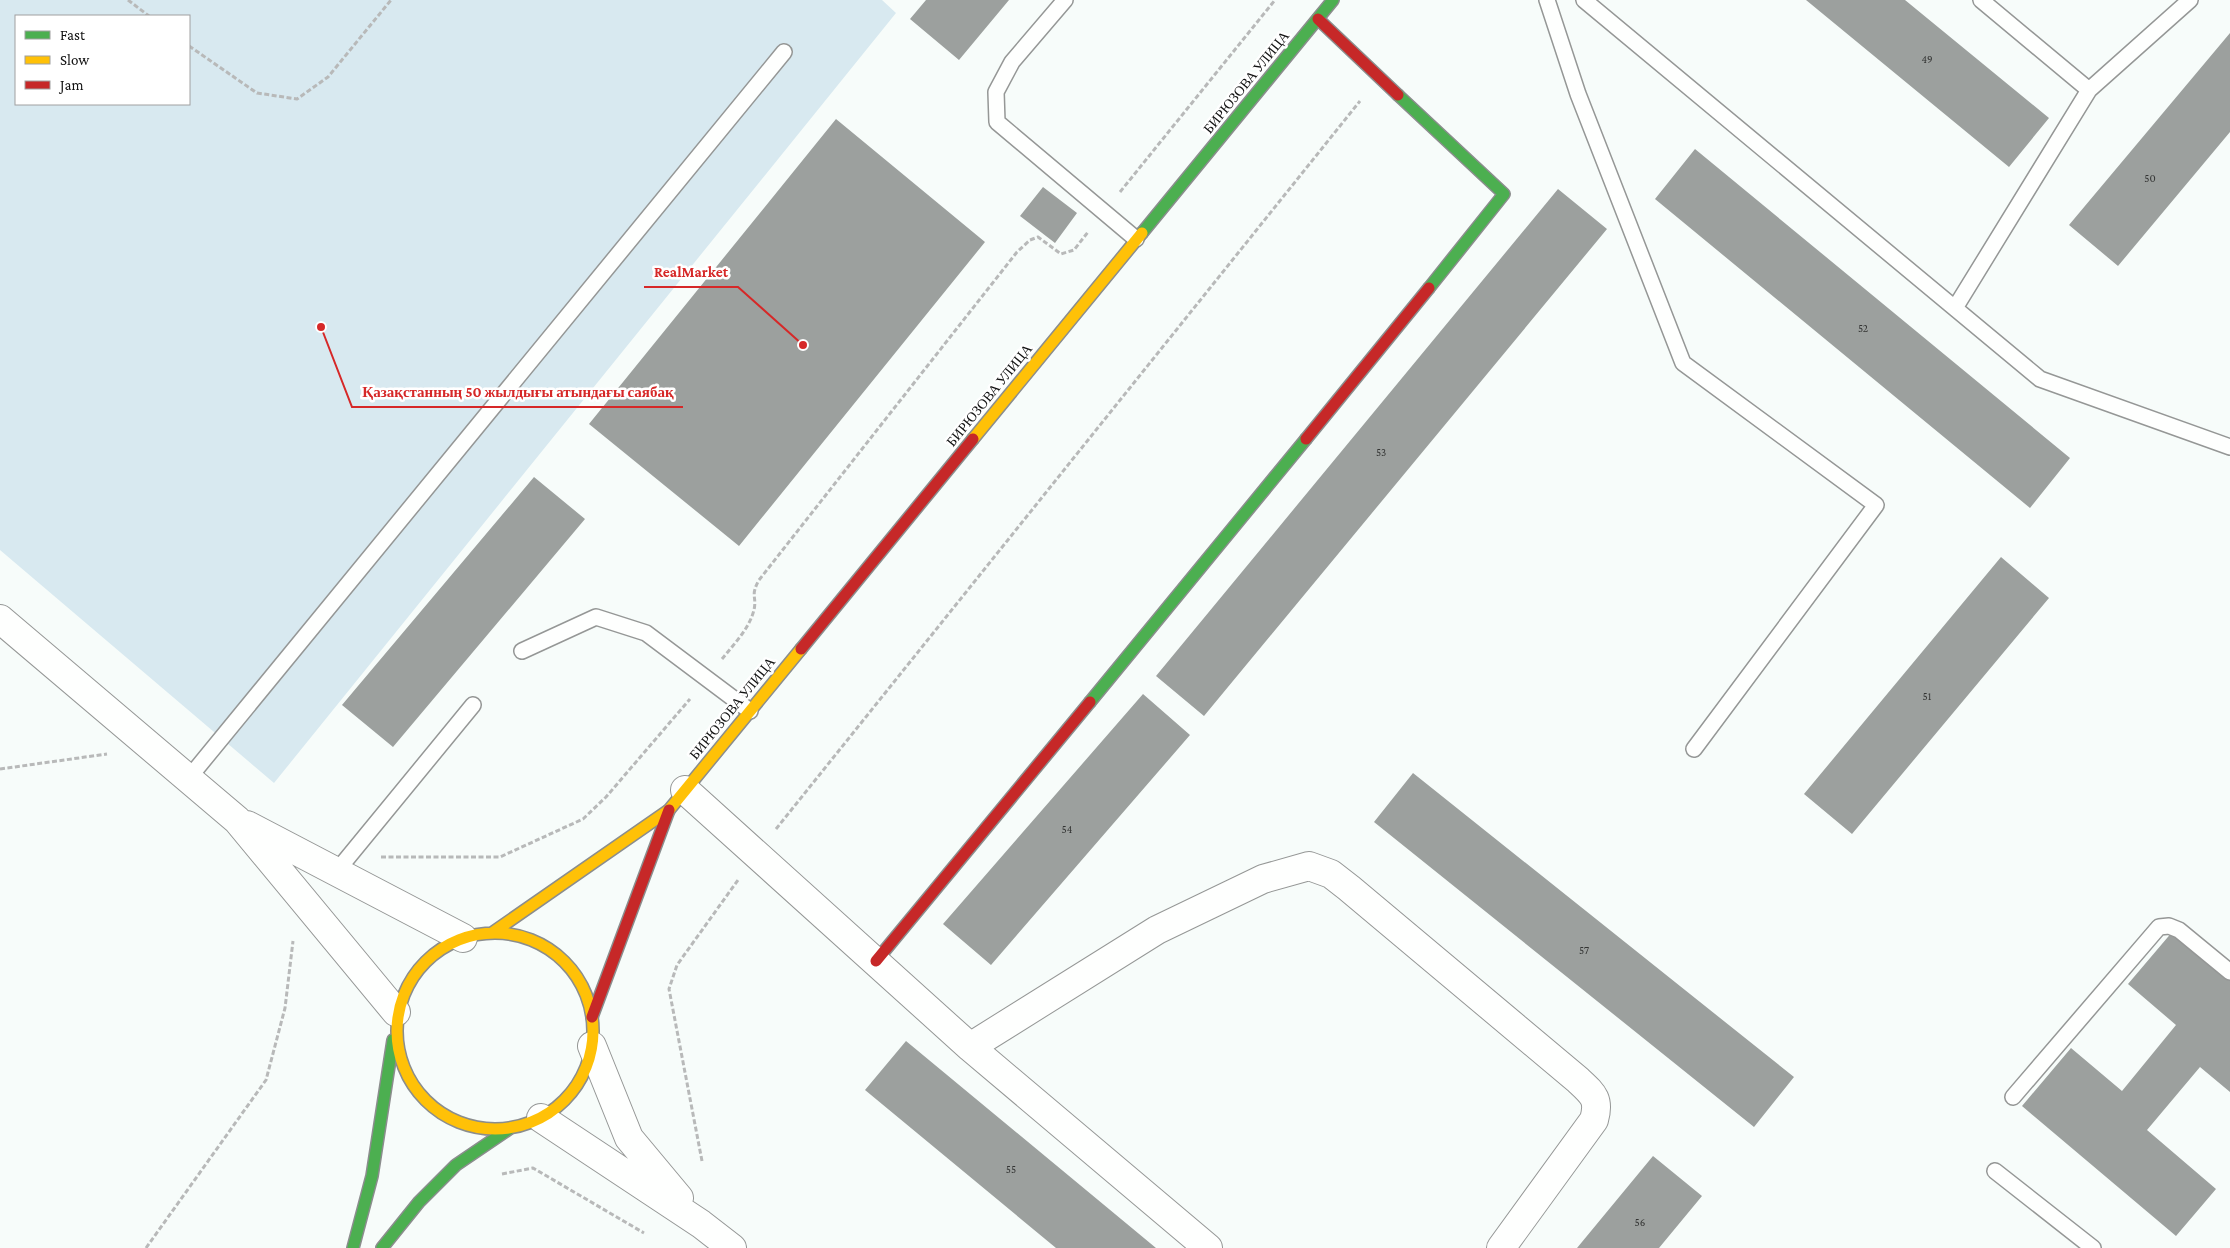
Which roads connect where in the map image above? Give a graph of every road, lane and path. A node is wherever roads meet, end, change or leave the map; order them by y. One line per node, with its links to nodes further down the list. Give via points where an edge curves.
1 (128, 0): 10 (path)
2 (391, 0): 12 (path, via 328,77 297,99 258,93)
3 (1065, 0): 16 (lane, via 1012,62 996,92 997,122)
4 (1275, 0): 16 (path)
5 (1333, 0): 11 (street, БИРЮЗОВА УЛИЦА)
6 (1547, 0): 25 (lane, via 1578,94 1683,363 1876,505)
7 (1584, 0): 18 (lane)
8 (1981, 0): 15 (lane)
9 (2190, 0): 15 (lane)
10 (148, 15)
11 (1318, 18): 14 (street); 17 (street, БИРЮЗОВА УЛИЦА)
12 (190, 47)
13 (784, 52): 28 (lane)
14 (1379, 77): 32 (path); 37 (street, via 1504,194 1383,346)
15 (2089, 90): 18 (lane)
16 (1104, 212): 17 (lane); 22 (path, via 1074,250 1061,254 1038,237 1017,252 759,580 753,591 754,609 748,626)
17 (1136, 239): 24 (street, БИРЮЗОВА УЛИЦА)
18 (1955, 308): 19 (lane, via 2040,379)
19 (2230, 447)
20 (0, 619): 28 (street)
21 (522, 652): 22 (lane, via 596,617 646,633)
22 (708, 678): 24 (lane); 31 (path, via 606,798 583,819 500,857 374,857)
23 (473, 705): 31 (lane)
24 (750, 711): 29 (street, БИРЮЗОВА УЛИЦА)
25 (1694, 749)
26 (114, 759): 27 (path, via 106,753)
27 (0, 769)
28 (188, 779): 30 (street)
29 (677, 800): 32 (street); 34 (street, БИРЮЗОВА УЛИЦА); 39 (street, БИРЮЗОВА УЛИЦА)
30 (237, 820): 33 (street); 40 (street)
31 (356, 847): 33 (lane)
32 (757, 854): 37 (street); 46 (path, via 677,965 669,989)
33 (336, 872): 36 (street)
34 (492, 933): 36 (street, БИРЮЗОВА УЛИЦА); 39 (street, БИРЮЗОВА УЛИЦА, via 520,936 546,948 568,966 584,990)
35 (289, 934): 51 (path, via 294,942 285,1008 266,1080)
36 (463, 938): 40 (street, БИРЮЗОВА УЛИЦА, via 438,951 418,971)
37 (876, 961): 42 (street)
38 (2230, 972): 43 (lane, via 2179,930 2159,927)
39 (592, 1017): 41 (street, БИРЮЗОВА УЛИЦА)
40 (395, 1022): 45 (street, БИРЮЗОВА УЛИЦА, via 403,1066 419,1095 444,1116 476,1128); 52 (street, via 372,1176)
41 (592, 1046): 44 (street, БИРЮЗОВА УЛИЦА, via 584,1074 568,1098); 49 (street, via 628,1138)
42 (970, 1047): 55 (street); 56 (street, via 1157,930 1263,879 1309,866 1320,869 1349,888 1594,1096 1598,1106 1594,1120)
43 (2013, 1097)
44 (541, 1118): 45 (street, БИРЮЗОВА УЛИЦА); 49 (street)
45 (509, 1129): 53 (street, via 456,1165 419,1202)
46 (702, 1161)
47 (1995, 1171): 57 (lane)
48 (497, 1175): 50 (path, via 533,1168)
49 (701, 1224): 54 (street)
50 (644, 1233)
51 (146, 1248)
52 (353, 1248)
53 (382, 1248)
54 (732, 1248)
55 (1208, 1248)
56 (1501, 1248)
57 (2093, 1248)

